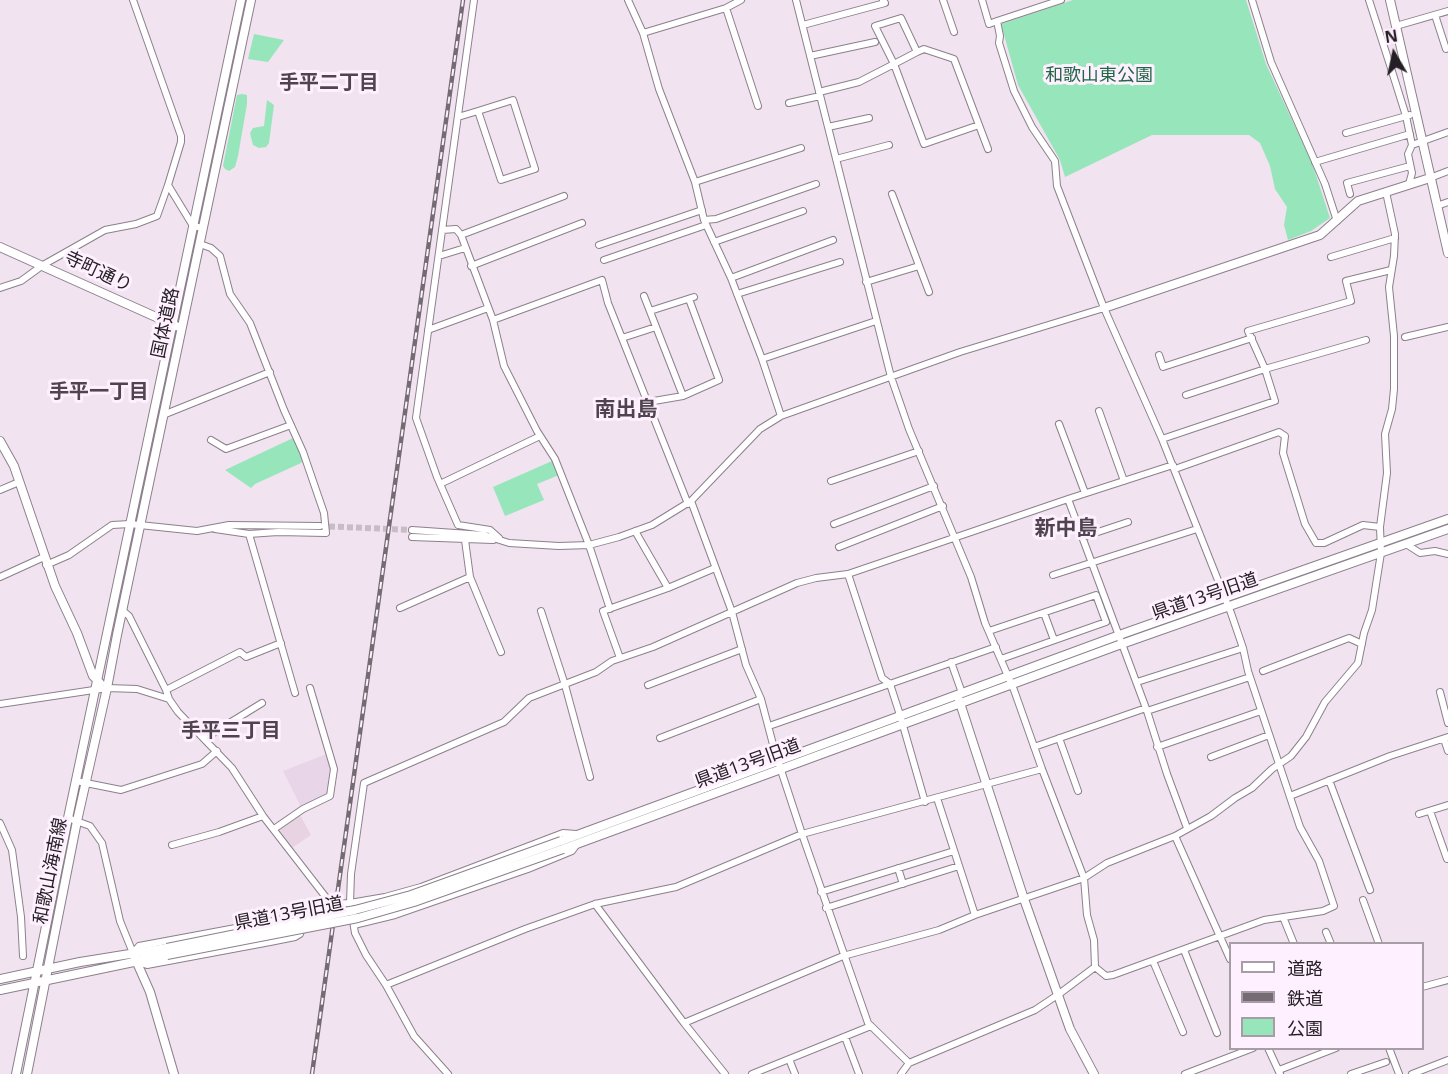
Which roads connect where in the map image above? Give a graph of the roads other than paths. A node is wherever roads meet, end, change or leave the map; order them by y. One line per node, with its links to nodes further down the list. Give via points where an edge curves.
1 (133, 0): 56 (street, via 181,136)
2 (241, 0): 68 (street, 国体道路)
3 (251, 0): 69 (street, 国体道路)
4 (474, 0): 36 (street)
5 (628, 0): 22 (street)
6 (741, 0): 15 (street)
7 (796, 0): 19 (street)
8 (883, 0): 19 (street, via 885,3)
9 (943, 0): 21 (street)
10 (982, 0): 18 (street, via 989,24)
11 (1061, 0): 18 (street)
12 (1252, 0): 49 (street, via 1271,62)
13 (1369, 0): 29 (street)
14 (1390, 0): 20 (street)
15 (726, 8): 22 (street); 32 (street)
16 (1448, 11): 17 (street)
17 (1435, 15): 20 (street); 24 (street)
18 (997, 21): 95 (street, via 999,43 1014,91 1055,161 1057,186)
19 (803, 25): 26 (street)
20 (1396, 26): 27 (street)
21 (954, 32)
22 (643, 33): 53 (street, via 659,89)
23 (875, 42): 26 (street)
24 (1446, 50)
25 (917, 52): 28 (street); 28 (street, via 902,18 875,26); 38 (street, via 924,49 954,59)
26 (810, 56): 30 (street)
27 (1404, 62): 29 (street); 34 (street)
28 (894, 64): 30 (street, via 859,82); 38 (street, via 924,144)
29 (1390, 65): 35 (street)
30 (820, 94): 31 (street); 39 (street)
31 (789, 104)
32 (758, 106)
33 (478, 111): 33 (street, via 513,100 535,169 501,180); 36 (street)
34 (1416, 113): 35 (street); 43 (street)
35 (1406, 116): 41 (street); 42 (street)
36 (458, 117): 70 (street)
37 (869, 118): 39 (street)
38 (979, 124): 47 (street)
39 (828, 127): 48 (street)
40 (1448, 132): 43 (street)
41 (1346, 133)
42 (1410, 135): 45 (street); 49 (street)
43 (1423, 141): 45 (street); 52 (street)
44 (889, 145): 48 (street)
45 (1412, 145): 50 (street, via 1408,154)
46 (801, 148): 53 (street)
47 (988, 149)
48 (836, 159): 89 (street)
49 (1316, 162): 65 (street)
50 (1410, 166): 55 (street); 59 (street, via 1347,183)
51 (1448, 171): 52 (street)
52 (1430, 178): 55 (street); 62 (street)
53 (695, 182): 63 (street)
54 (816, 184): 66 (street)
55 (1409, 184): 57 (street)
56 (168, 185): 68 (street); 84 (street, via 157,216 105,230)
57 (1386, 192): 65 (street, via 1358,201); 72 (street)
58 (892, 194): 86 (street)
59 (1350, 194)
60 (564, 196): 71 (street)
61 (1448, 202): 62 (street)
62 (1437, 206): 79 (street)
63 (702, 210): 66 (street); 76 (street)
64 (803, 211): 74 (street)
65 (1337, 221): 95 (street, via 1320,235 1296,244)
66 (705, 222): 74 (street); 82 (street)
67 (582, 223): 85 (street)
68 (193, 226): 69 (street); 99 (street, 国体道路)
69 (203, 228): 75 (street, 国体道路)
70 (442, 231): 71 (street, via 456,229); 80 (street)
71 (461, 235): 78 (street)
72 (1395, 238): 81 (street); 87 (street)
73 (833, 240): 88 (street)
74 (714, 242): 88 (street)
75 (200, 244): 102 (street, 国体道路); 111 (street, via 220,256 230,294 250,324)
76 (599, 245)
77 (0, 247): 84 (street, 寺町通り)
78 (465, 248): 80 (street); 85 (street)
79 (1448, 253)
80 (439, 256): 103 (street)
81 (1331, 257)
82 (604, 260)
83 (840, 262): 92 (street)
84 (43, 265): 90 (street, via 21,281); 99 (street, 寺町通り)
85 (471, 266): 94 (street)
86 (919, 266): 89 (street); 91 (street)
87 (1391, 270): 106 (street, via 1346,281 1351,301 1248,331); 143 (street, via 1394,389 1385,434 1387,473)
88 (730, 278): 92 (street)
89 (866, 282): 98 (street)
90 (0, 288)
91 (929, 292)
92 (737, 294): 109 (street)
93 (644, 296): 96 (street)
94 (488, 308): 97 (street); 103 (street)
95 (1104, 308): 112 (street); 122 (street)
96 (650, 311): 100 (street); 114 (street, via 692,298 719,380)
97 (493, 320): 105 (street, via 602,280); 121 (street, via 504,366)
98 (876, 321): 109 (street); 112 (street)
99 (172, 324): 102 (street, 寺町通り); 139 (street, 国体道路)
100 (656, 327): 105 (street); 114 (street)
101 (1448, 327): 104 (street)
102 (182, 329): 117 (street, 国体道路)
103 (428, 330): 130 (street, via 416,418)
104 (1406, 337)
105 (622, 338): 115 (street)
106 (1252, 338): 108 (street, via 1162,367); 110 (street)
107 (1366, 340): 110 (street)
108 (1159, 355)
109 (762, 359): 118 (street)
110 (1265, 369): 113 (street); 122 (street, via 1275,401)
111 (270, 372): 117 (street); 120 (street)
112 (891, 377): 118 (street); 125 (street)
113 (1186, 395)
114 (683, 396): 115 (street)
115 (648, 402): 135 (street)
116 (1099, 411): 128 (street)
117 (164, 415): 141 (street, 国体道路)
118 (782, 416): 135 (street, via 760,429)
119 (1059, 424): 133 (street)
120 (291, 425): 123 (street, via 226,449); 148 (street, via 324,513 327,534)
121 (540, 436): 130 (street); 154 (street, via 555,459)
122 (1162, 439): 126 (street)
123 (211, 440)
124 (0, 441): 129 (street)
125 (919, 451): 127 (street); 131 (street)
126 (1174, 467): 128 (street); 143 (street, via 1279,432 1285,436 1283,453 1305,524 1316,543 1363,525); 145 (street)
127 (831, 481)
128 (1124, 481): 133 (street)
129 (20, 482): 132 (street); 159 (street)
130 (440, 484): 151 (street, via 458,525 490,530)
131 (934, 486): 136 (street); 140 (street)
132 (0, 490)
133 (1085, 494): 134 (street)
134 (1068, 499): 149 (street); 150 (street)
135 (689, 502): 147 (street); 161 (street)
136 (943, 506): 150 (street); 156 (street)
137 (1448, 519): 153 (street, 県道13号旧道)
138 (1128, 522): 149 (street)
139 (130, 524): 141 (street); 159 (street, via 112,525 69,555); 191 (street, 国体道路)
140 (834, 524)
141 (140, 526): 144 (street, via 197,531); 170 (street, 国体道路)
142 (320, 526): 144 (street)
143 (1380, 527): 153 (street)
144 (212, 528): 148 (street)
145 (1197, 529): 160 (street); 167 (street)
146 (1448, 529): 155 (street, 県道13号旧道)
147 (635, 531): 154 (street); 166 (street)
148 (249, 534): 177 (street)
149 (1083, 537): 160 (street)
150 (954, 538): 162 (street); 174 (street)
151 (499, 539): 152 (street); 152 (street, via 412,533); 154 (street, via 559,546)
152 (465, 540): 165 (street)
153 (1382, 542): 157 (street); 167 (street, 県道13号旧道)
154 (589, 544): 169 (street)
155 (1406, 544): 157 (street, 県道13号旧道); 158 (street, via 1420,553)
156 (839, 547)
157 (1381, 553): 167 (street, 県道13号旧道); 178 (street)
158 (1448, 554)
159 (45, 561): 164 (street); 191 (street)
160 (1092, 563): 163 (street); 176 (street)
161 (716, 568): 166 (street); 172 (street)
162 (848, 574): 172 (street, via 797,583); 190 (street, via 882,678)
163 (1053, 576)
164 (0, 577)
165 (470, 577): 168 (street); 182 (street)
166 (668, 588): 169 (street)
167 (1226, 602): 176 (street, 県道13号旧道); 180 (street)
168 (400, 608)
169 (610, 609): 183 (street, via 603,611)
170 (122, 610): 194 (street, 国体道路); 196 (street, via 129,616)
171 (541, 611): 192 (street)
172 (732, 612): 181 (street); 183 (street)
173 (1044, 613): 174 (street); 175 (street); 175 (street, via 1096,595 1106,622)
174 (989, 631): 179 (street)
175 (1054, 640): 184 (street)
176 (1121, 640): 188 (street, 県道13号旧道); 189 (street)
177 (281, 643): 196 (street, via 246,657 240,652); 198 (street)
178 (1362, 644): 186 (street, via 1349,638); 221 (street, via 1358,663 1325,702 1306,737)
179 (996, 647): 184 (street); 185 (street)
180 (1244, 648): 187 (street); 189 (street)
181 (742, 649): 193 (street); 201 (street)
182 (501, 652)
183 (620, 658): 192 (street)
184 (1001, 659): 188 (street)
185 (951, 662): 190 (street); 199 (street)
186 (1263, 670)
187 (1250, 677): 205 (street); 206 (street)
188 (1010, 680): 199 (street, 県道13号旧道); 215 (street)
189 (1137, 682): 205 (street)
190 (890, 684): 207 (street); 209 (street)
191 (97, 685): 194 (street); 204 (street); 226 (street, 和歌山海南線)
192 (565, 685): 224 (street); 257 (street, via 529,699 504,722 364,783)
193 (648, 685)
194 (108, 688): 200 (street, via 137,689); 227 (street, 和歌山海南線)
195 (310, 688): 241 (street, via 334,770 330,796)
196 (166, 690): 200 (street)
197 (1440, 692): 203 (street)
198 (295, 693)
199 (960, 696): 207 (street, 県道13号旧道); 228 (street)
200 (169, 699): 211 (street)
201 (761, 699): 209 (street); 212 (street)
202 (262, 703): 211 (street)
203 (1445, 703): 208 (street)
204 (0, 704)
205 (1146, 710): 213 (street); 216 (street)
206 (1261, 711): 210 (street); 216 (street)
207 (902, 719): 220 (street, 県道13号旧道); 223 (street, 県道13号旧道); 232 (street)
208 (1448, 723)
209 (769, 726): 220 (street)
210 (1269, 735): 219 (street); 221 (street)
211 (205, 738): 217 (street)
212 (660, 738)
213 (1059, 738): 215 (street); 229 (street)
214 (1446, 738): 218 (street); 225 (street)
215 (1034, 747): 222 (street)
216 (1157, 747): 240 (street)
217 (218, 751): 227 (street, via 202,764 122,790); 236 (street)
218 (1448, 751)
219 (1211, 757)
220 (778, 760): 223 (street); 244 (street, 県道13号旧道)
221 (1280, 765): 230 (street); 240 (street, via 1211,816)
222 (1042, 769): 228 (street); 250 (street)
223 (781, 770): 242 (street); 244 (street, 県道13号旧道)
224 (590, 777)
225 (1329, 780): 230 (street); 252 (street)
226 (76, 781): 227 (street); 237 (street, 和歌山海南線)
227 (86, 783): 238 (street, 和歌山海南線)
228 (985, 784): 231 (street); 254 (street)
229 (1078, 792)
230 (1290, 796): 262 (street, via 1334,906)
231 (937, 798): 232 (street); 246 (street)
232 (925, 802): 242 (street)
233 (1448, 805): 234 (street)
234 (1430, 811): 235 (street); 247 (street)
235 (1419, 814)
236 (263, 816): 241 (street); 245 (street)
237 (68, 818): 238 (street); 277 (street, 和歌山海南線)
238 (77, 821): 272 (street, via 90,826 102,843 120,921); 276 (street, 和歌山海南線)
239 (0, 823): 270 (street, via 12,850)
240 (1187, 828): 243 (street)
241 (274, 829): 255 (street)
242 (802, 834): 253 (street); 258 (street, via 676,887)
243 (1175, 836): 250 (street, via 1107,863); 265 (street)
244 (578, 838): 257 (street, via 563,833 421,887); 263 (street, via 572,851 528,869 395,915); 272 (street, 県道13号旧道, bridge, via 355,910)
245 (172, 845)
246 (954, 851): 248 (street); 249 (street)
247 (1447, 859)
248 (959, 866): 251 (street); 260 (street)
249 (898, 868): 251 (street); 253 (street)
250 (1084, 878): 254 (street); 275 (street)
251 (903, 884): 259 (street)
252 (1370, 890)
253 (821, 892): 259 (street)
254 (1024, 899): 260 (street); 285 (street)
255 (328, 900): 257 (street, via 336,905); 261 (street)
256 (1363, 900): 268 (street)
257 (350, 903): 263 (street)
258 (595, 904): 282 (street); 286 (street)
259 (826, 908): 271 (street)
260 (975, 915): 271 (street, via 939,930)
261 (300, 916): 272 (street, via 139,946); 272 (street, via 302,928 295,937 147,965)
262 (1283, 917): 265 (street); 266 (street)
263 (354, 925): 282 (street, via 366,956)
264 (1326, 932): 267 (street)
265 (1219, 935): 269 (street); 273 (street)
266 (1293, 942)
267 (1329, 942)
268 (1378, 942)
269 (1184, 950): 274 (street); 289 (street)
270 (23, 956)
271 (843, 956): 286 (street); 287 (street)
272 (134, 957): 276 (street, 県道13号旧道); 280 (street, 県道13号旧道); 301 (street, via 150,992)
273 (1229, 957)
274 (1153, 961): 275 (street, via 1106,976); 288 (street)
275 (1095, 967): 285 (street)
276 (48, 969): 277 (street, 県道13号旧道); 280 (street, 和歌山海南線)
277 (36, 972): 278 (street, 県道13号旧道); 281 (street, 和歌山海南線)
278 (0, 979)
279 (1448, 980): 283 (street)
280 (45, 981): 281 (street, 県道13号旧道); 300 (street, 和歌山海南線)
281 (34, 983): 284 (street, 県道13号旧道); 300 (street, 和歌山海南線)
282 (386, 985): 302 (street, via 414,1036)
283 (1424, 986)
284 (0, 990)
285 (1059, 994): 298 (street, via 1035,1010); 308 (street, via 1070,1029)
286 (684, 1023): 303 (street)
287 (871, 1026): 290 (street); 298 (street)
288 (1183, 1032)
289 (1217, 1033)
290 (845, 1037): 295 (street); 306 (street)
291 (1248, 1050): 309 (street)
292 (1269, 1050): 299 (street)
293 (1331, 1050): 299 (street)
294 (1390, 1050): 311 (street)
295 (789, 1059): 304 (street); 305 (street)
296 (1448, 1060): 312 (street)
297 (1386, 1062): 310 (street)
298 (909, 1063): 307 (street)
299 (1279, 1072)
300 (22, 1074)
301 (174, 1074)
302 (448, 1074)
303 (725, 1074)
304 (752, 1074)
305 (795, 1074)
306 (859, 1074)
307 (901, 1074)
308 (1094, 1074)
309 (1185, 1074)
310 (1351, 1074)
311 (1399, 1074)
312 (1412, 1074)

